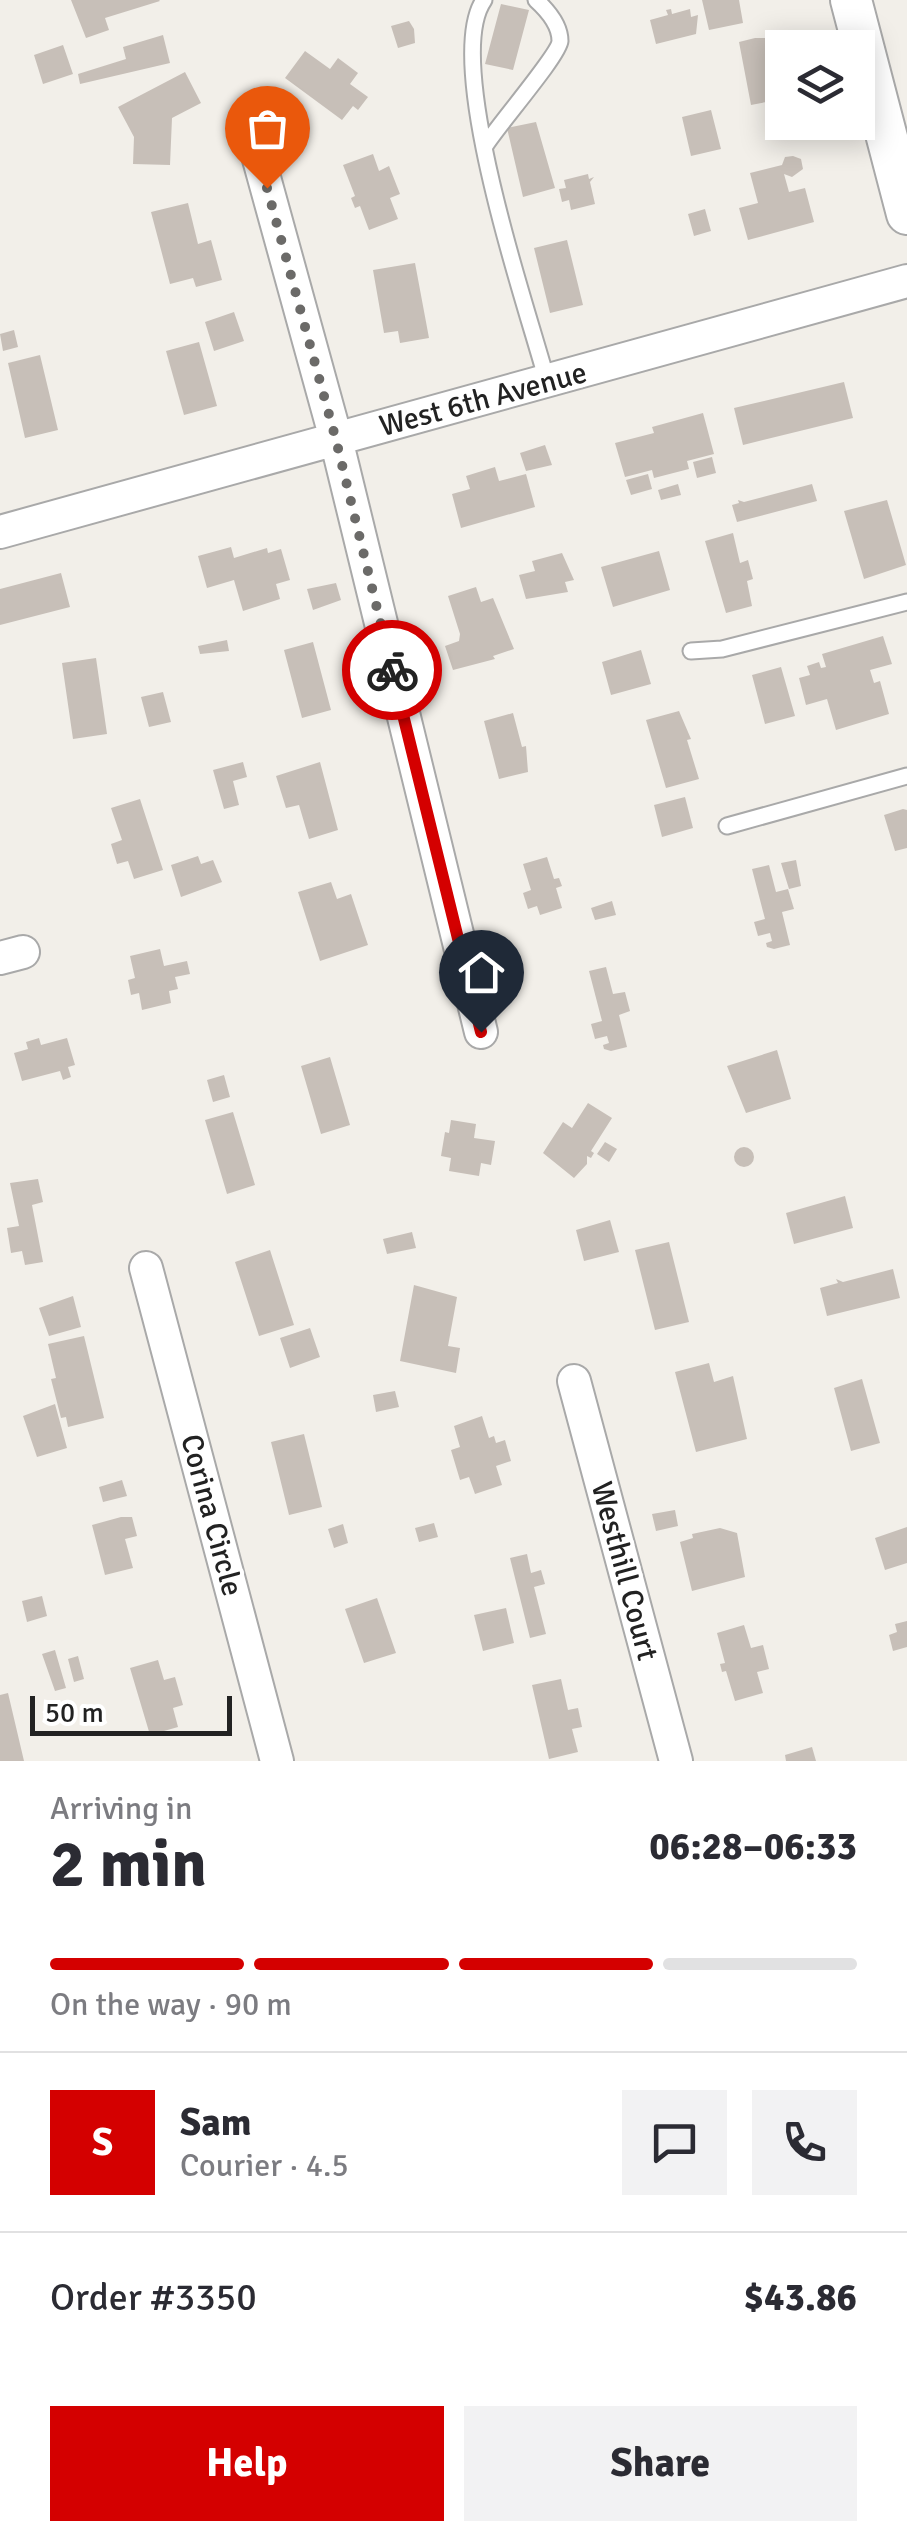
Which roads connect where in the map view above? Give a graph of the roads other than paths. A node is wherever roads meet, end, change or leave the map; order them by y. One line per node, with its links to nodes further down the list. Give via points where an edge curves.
1 (484, 0): 4 (lane, via 474,19 471,52)
2 (536, 0): 4 (lane, via 555,22 560,41 554,60)
3 (851, 0): 6 (street)
4 (485, 146): 8 (lane)
5 (257, 152): 9 (street)
6 (907, 214)
7 (907, 281): 8 (street, West 6th Avenue)
8 (547, 381): 9 (street, West 6th Avenue)
9 (336, 440): 10 (street, West 6th Avenue); 15 (street)
10 (0, 532)
11 (907, 602): 12 (lane)
12 (691, 651)
13 (907, 776): 14 (lane)
14 (727, 826)
15 (481, 1032)
16 (146, 1268): 18 (street, Corina Circle)
17 (574, 1382): 19 (street, Westhill Court)
18 (277, 1761)
19 (676, 1761)

